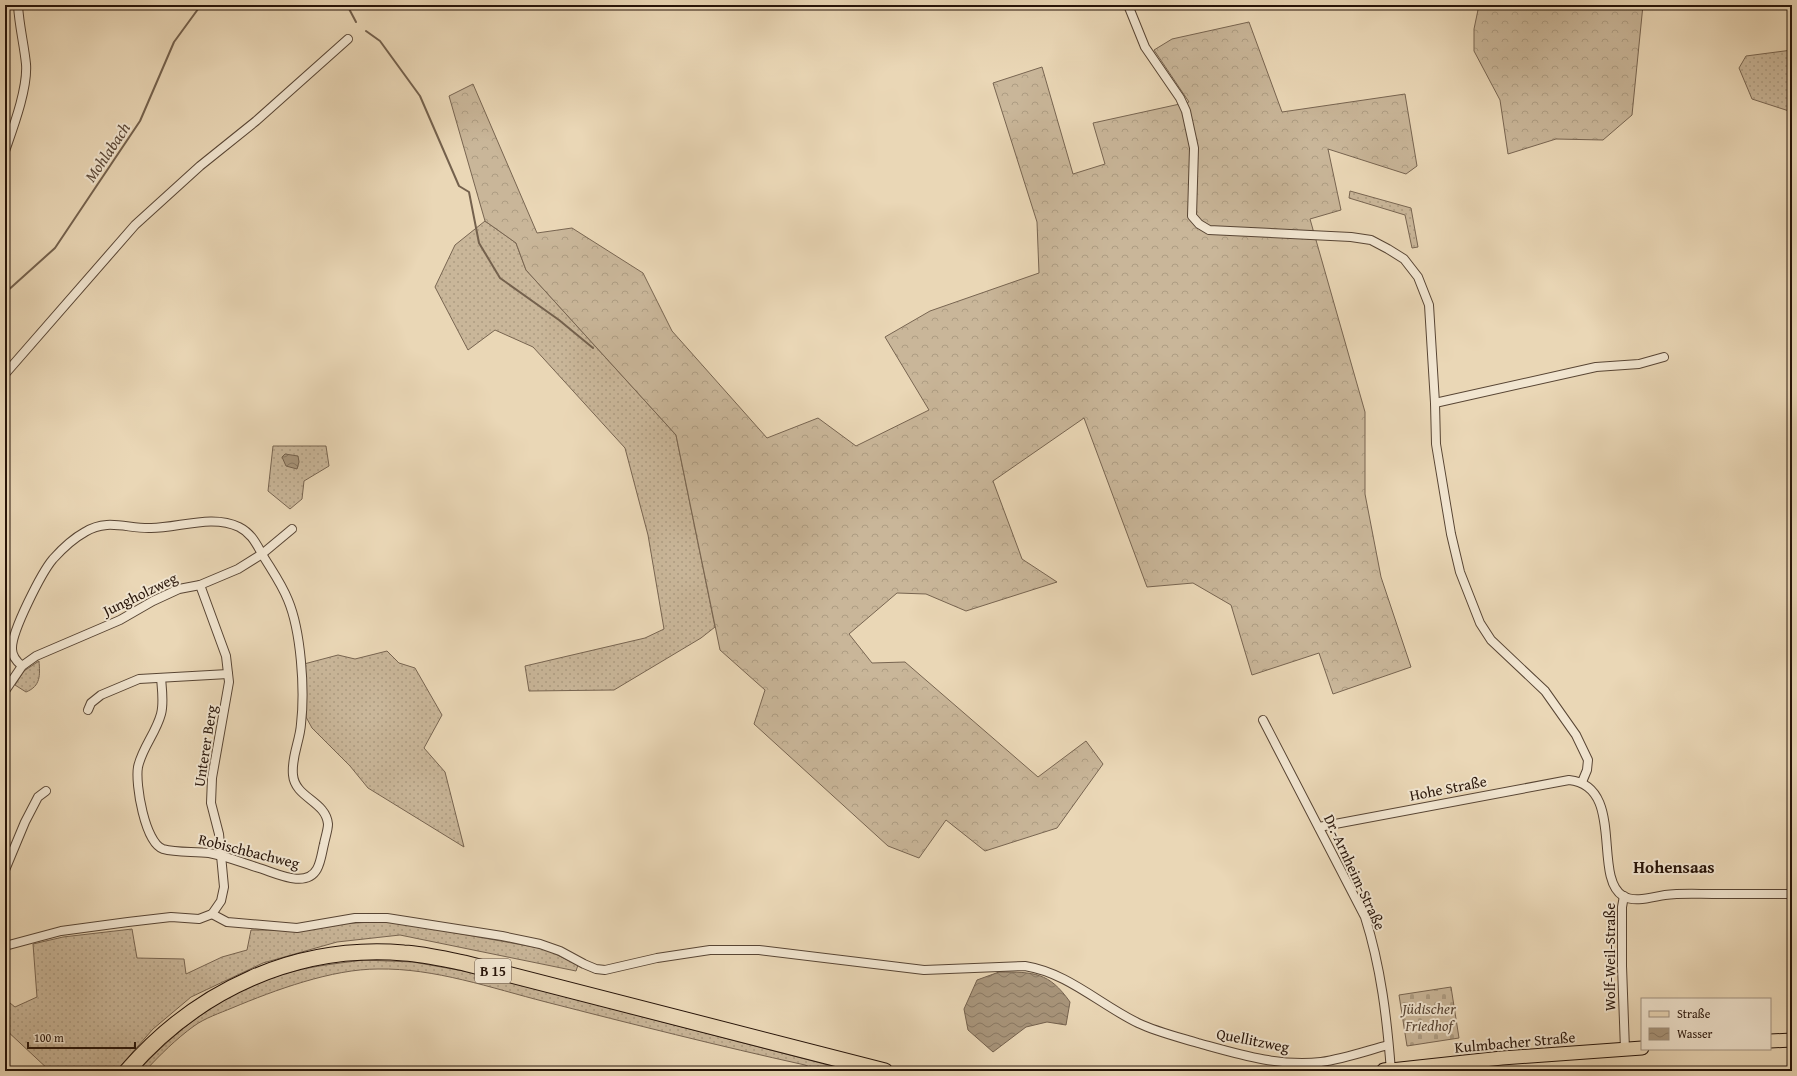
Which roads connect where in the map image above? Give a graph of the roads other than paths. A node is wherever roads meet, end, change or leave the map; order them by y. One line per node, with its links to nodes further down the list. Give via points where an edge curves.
1 (18, 5): 4 (street, via 26,65 24,85)
2 (1128, 5): 7 (street, via 1145,47 1186,111 1194,148 1192,216 1198,224 1209,230 1351,236 1371,240 1404,260 1418,277 1429,305)
3 (348, 39): 6 (street, via 135,225)
4 (5, 151)
5 (1664, 357): 7 (street, via 1639,364 1596,367)
6 (5, 374)
7 (1435, 403): 17 (street, via 1436,444 1451,534 1463,580 1480,623 1491,640 1545,691 1576,734 1588,760)
8 (292, 529): 9 (street, Jungholzweg)
9 (262, 554): 10 (street, Jungholzweg, via 238,569); 11 (street, Robischbachweg, via 254,539 246,532 238,527 217,522 149,528 103,525 85,532 51,562 15,633 12,651 16,661); 20 (street, Robischbachweg, via 280,583 296,626 302,709 300,735 292,768 293,780 303,794 321,808 328,824 317,869 311,876 302,879 287,877)
10 (200, 585): 11 (street, Jungholzweg, via 188,586 167,594 120,620 36,656); 12 (street, Unterer Berg, via 226,656)
11 (22, 666): 14 (street, Jungholzweg)
12 (228, 674): 13 (street); 20 (street, Unterer Berg, via 227,697 212,778 211,804 219,834)
13 (161, 678): 15 (street, via 140,679 110,690 91,703); 20 (street, Robischbachweg, via 161,713 137,773 150,836 156,845 164,849)
14 (5, 690)
15 (88, 710)
16 (1263, 720): 19 (street, Dr.-Arnheim-Straße)
17 (1582, 782): 19 (street, Hohe Straße, via 1569,780); 23 (street, Wolf-Weil-Straße, via 1597,796 1605,827 1612,882)
18 (46, 791): 21 (street, via 38,797 25,822)
19 (1319, 827): 28 (street, Dr.-Arnheim-Straße, via 1365,917 1381,977)
20 (221, 856): 24 (street, Unterer Berg, via 224,893)
21 (5, 870)
22 (1792, 894): 23 (street, via 1668,895 1636,899)
23 (1624, 896): 30 (street, Wolf-Weil-Straße)
24 (212, 914): 25 (street, via 199,919 171,917 61,931); 28 (street, Quellitzweg, via 227,922 297,928 355,918 387,918 540,944 596,969 606,970 657,958 733,949 924,970 1025,966 1040,968 1056,975 1138,1023 1172,1036 1243,1055 1274,1061 1321,1062)
25 (5, 946)
26 (1792, 1040): 27 (main road)
27 (1771, 1041)
28 (1388, 1045): 33 (street, Dr.-Arnheim-Straße)
29 (1641, 1048): 30 (main road, Kulmbacher Straße)
30 (1624, 1050): 33 (main road, Kulmbacher Straße, via 1502,1058)
31 (127, 1071): 32 (highway, B 15, via 167,1029 201,1004 238,984 273,969 317,957 381,952 404,953 464,963)
32 (885, 1071)
33 (1388, 1071)

